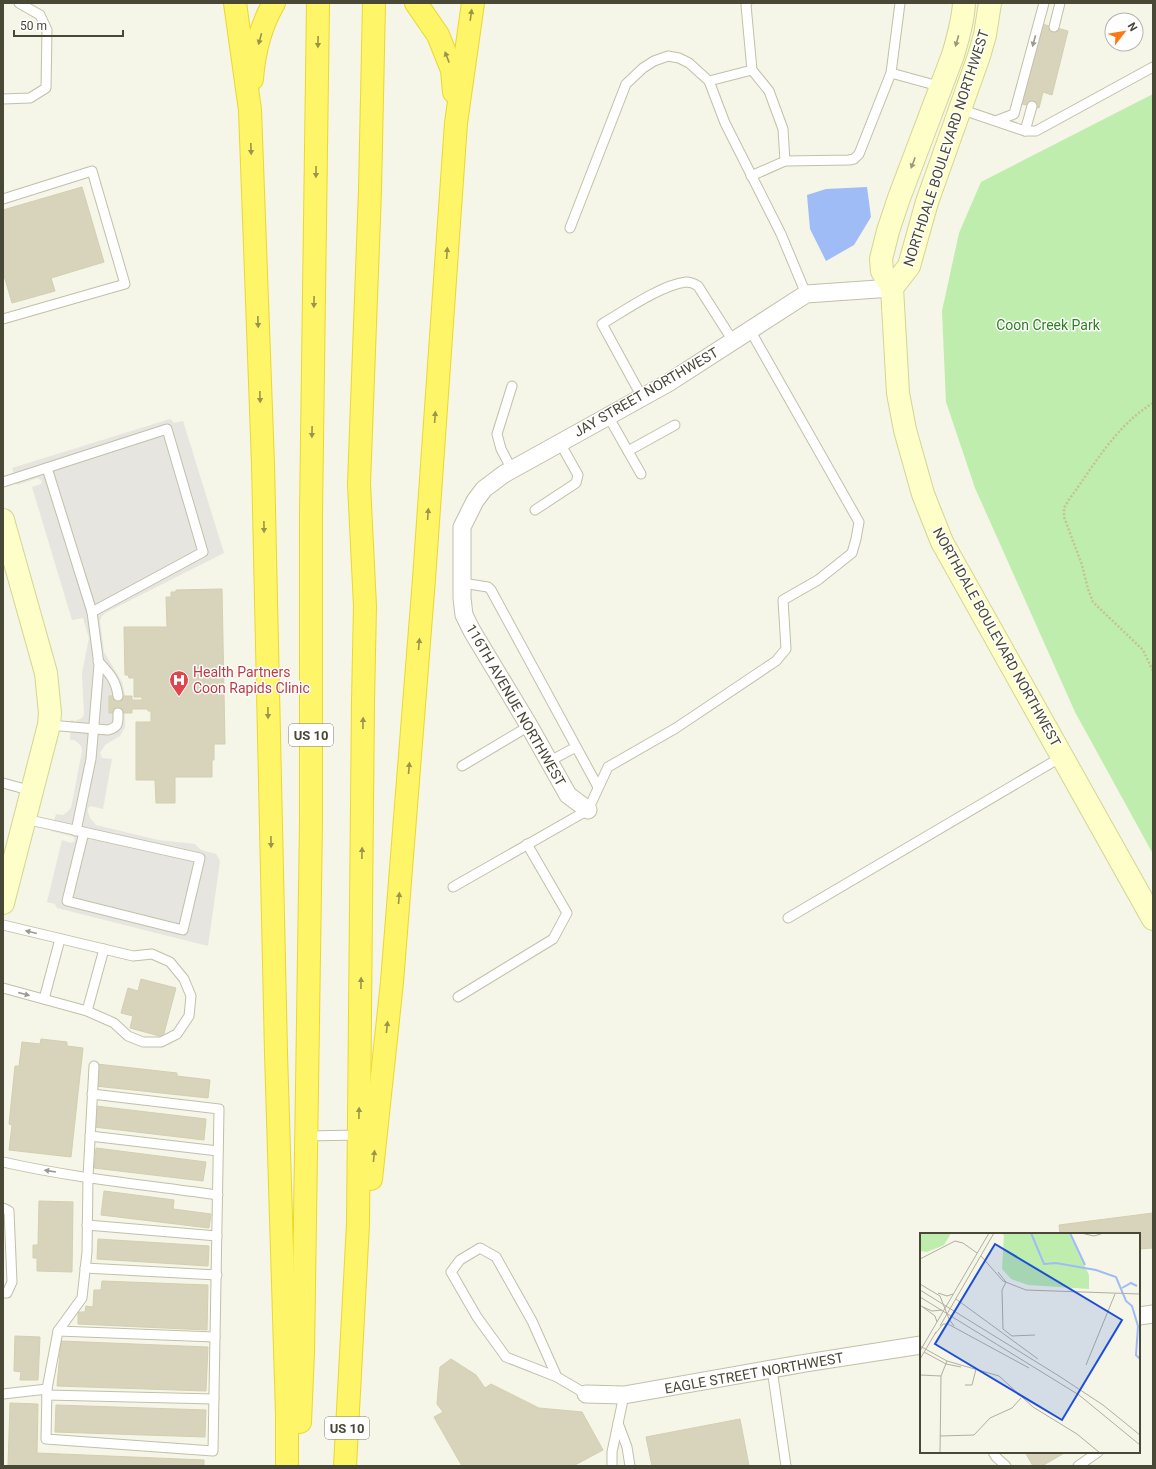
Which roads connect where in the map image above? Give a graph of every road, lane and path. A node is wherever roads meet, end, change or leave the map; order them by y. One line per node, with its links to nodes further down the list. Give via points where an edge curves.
1 (19, 3): 20 (lane, via 40,15 47,30 46,88 30,98)
2 (235, 3): 23 (highway)
3 (274, 3): 23 (highway, one-way to 23, via 261,34 253,66)
4 (318, 3): 86 (highway, US 10, one-way to 86)
5 (374, 3): 84 (highway, US 10, one-way to 5, via 365,606 359,484)
6 (416, 3): 27 (highway, one-way to 6, via 452,70 438,35)
7 (473, 3): 27 (highway, one-way to 7)
8 (747, 3): 16 (lane)
9 (900, 3): 17 (lane)
10 (964, 3): 19 (main road, NORTHDALE BOULEVARD NORTHWEST, one-way to 19, via 959,34)
11 (990, 3): 22 (main road, NORTHDALE BOULEVARD NORTHWEST, via 985,35)
12 (1044, 3): 24 (lane, one-way to 24)
13 (1060, 3): 14 (lane)
14 (1054, 28)
15 (1153, 67): 28 (lane, via 1036,130)
16 (752, 70): 18 (lane); 29 (lane, via 769,91 783,129)
17 (891, 73): 19 (lane); 29 (lane, via 859,154 854,159)
18 (709, 81): 30 (lane, via 725,123); 32 (lane, via 689,64 679,58 668,56 643,68 626,84)
19 (942, 87): 33 (main road, NORTHDALE BOULEVARD NORTHWEST, one-way to 33, via 888,230 881,259 882,271)
20 (3, 99)
21 (1032, 106): 25 (lane)
22 (960, 109): 26 (lane); 33 (main road, NORTHDALE BOULEVARD NORTHWEST, via 927,202 909,266)
23 (250, 110): 113 (highway, one-way to 113, via 262,457)
24 (1014, 114): 25 (lane); 26 (lane)
25 (1029, 118): 28 (lane)
26 (996, 120): 28 (lane)
27 (456, 123): 104 (highway, one-way to 27, via 392,982)
28 (1025, 131)
29 (785, 161): 30 (lane)
30 (752, 176): 34 (lane, via 781,234)
31 (3, 199): 35 (lane, via 92,171 125,284)
32 (570, 228)
33 (892, 288): 34 (street, JAY STREET NORTHWEST); 61 (main road, NORTHDALE BOULEVARD NORTHWEST, via 898,392 905,430 923,494 942,542)
34 (806, 294): 36 (street, JAY STREET NORTHWEST)
35 (3, 319)
36 (750, 330): 37 (street, JAY STREET NORTHWEST); 65 (lane, via 858,522 852,553 818,580 783,600 786,649 776,661 676,728 608,767)
37 (733, 341): 39 (street, JAY STREET NORTHWEST); 39 (lane, via 698,286 688,282 672,286 636,303 602,324)
38 (512, 386): 46 (lane, via 497,434 500,450)
39 (642, 397): 41 (street, JAY STREET NORTHWEST)
40 (1153, 403): 54 (path, via 1114,437 1068,501 1064,508 1064,517 1093,602 1143,650)
41 (608, 416): 43 (street, JAY STREET NORTHWEST); 44 (lane)
42 (675, 425): 44 (lane)
43 (560, 443): 46 (street, JAY STREET NORTHWEST); 49 (lane, via 578,475 576,483)
44 (628, 451): 47 (lane)
45 (47, 468): 48 (lane); 52 (lane); 52 (lane, via 167,429 203,552)
46 (512, 470): 51 (street, JAY STREET NORTHWEST, via 484,489 465,520 462,527)
47 (641, 474)
48 (3, 482)
49 (534, 510)
50 (3, 520): 57 (main road, via 46,673)
51 (462, 575): 58 (street, 116TH AVENUE NORTHWEST, via 464,615); 60 (lane, via 491,590)
52 (92, 612): 53 (lane)
53 (98, 661): 55 (lane, via 117,684); 59 (lane)
54 (1153, 671)
55 (118, 696)
56 (118, 713): 59 (lane, via 118,724 115,728)
57 (49, 725): 59 (lane); 66 (main road)
58 (529, 726): 62 (street, 116TH AVENUE NORTHWEST); 63 (lane)
59 (93, 729): 69 (lane)
60 (576, 747): 62 (lane); 65 (lane)
61 (1063, 756): 73 (lane); 74 (main road, NORTHDALE BOULEVARD NORTHWEST)
62 (548, 762): 67 (street, 116TH AVENUE NORTHWEST, via 568,795)
63 (462, 766)
64 (3, 783): 66 (lane)
65 (598, 787): 67 (lane)
66 (32, 791): 68 (main road)
67 (588, 810): 70 (lane)
68 (25, 819): 69 (lane); 72 (main road)
69 (80, 832): 69 (lane, via 200,858 183,930 67,901)
70 (527, 844): 71 (lane); 79 (lane, via 567,913 553,939)
71 (453, 887)
72 (3, 903)
73 (788, 918)
74 (1153, 919)
75 (3, 925): 76 (lane, one-way to 75)
76 (60, 939): 77 (lane); 80 (lane)
77 (104, 949): 81 (lane); 81 (lane, via 133,956 152,954 170,962 184,979 191,996 189,1016 178,1034 161,1042 143,1042 128,1036 114,1023)
78 (3, 988): 80 (lane, one-way to 80)
79 (458, 997)
80 (44, 999): 81 (lane)
81 (87, 1011)
82 (94, 1066): 83 (lane)
83 (92, 1094): 85 (lane); 87 (lane, via 219,1109)
84 (359, 1135): 86 (lane); 104 (highway, US 10, via 358,1224)
85 (90, 1136): 87 (lane); 89 (lane)
86 (306, 1136): 114 (highway, US 10)
87 (218, 1151): 90 (lane)
88 (3, 1162): 89 (lane, one-way to 88)
89 (88, 1177): 90 (lane); 92 (lane)
90 (218, 1195): 93 (lane)
91 (3, 1208): 96 (lane, via 8,1211 12,1282 7,1293)
92 (87, 1225): 93 (lane); 94 (lane)
93 (217, 1236): 95 (lane)
94 (85, 1268): 95 (lane); 99 (lane, via 82,1298)
95 (216, 1275): 100 (lane)
96 (3, 1293)
97 (1153, 1314): 98 (street)
98 (1140, 1316)
99 (58, 1331): 100 (lane); 105 (lane)
100 (215, 1337): 109 (lane)
101 (920, 1345): 102 (street, EAGLE STREET NORTHWEST)
102 (772, 1369): 108 (street, EAGLE STREET NORTHWEST); 118 (lane)
103 (557, 1377): 103 (lane, via 532,1321 496,1257 480,1248 460,1260 451,1272 477,1318 506,1357); 107 (lane)
104 (349, 1390): 115 (highway, US 10)
105 (47, 1392): 106 (lane); 109 (lane); 109 (lane, via 46,1439 213,1451)
106 (3, 1394)
107 (586, 1394): 108 (street, EAGLE STREET NORTHWEST)
108 (624, 1394): 110 (lane)
109 (214, 1398)
110 (618, 1423): 116 (lane); 117 (lane, via 627,1447)
111 (994, 1453): 119 (lane)
112 (1097, 1453): 120 (lane)
113 (287, 1466)
114 (299, 1466)
115 (345, 1466)
116 (612, 1466)
117 (630, 1466)
118 (786, 1466)
119 (1006, 1466)
120 (1078, 1466)

